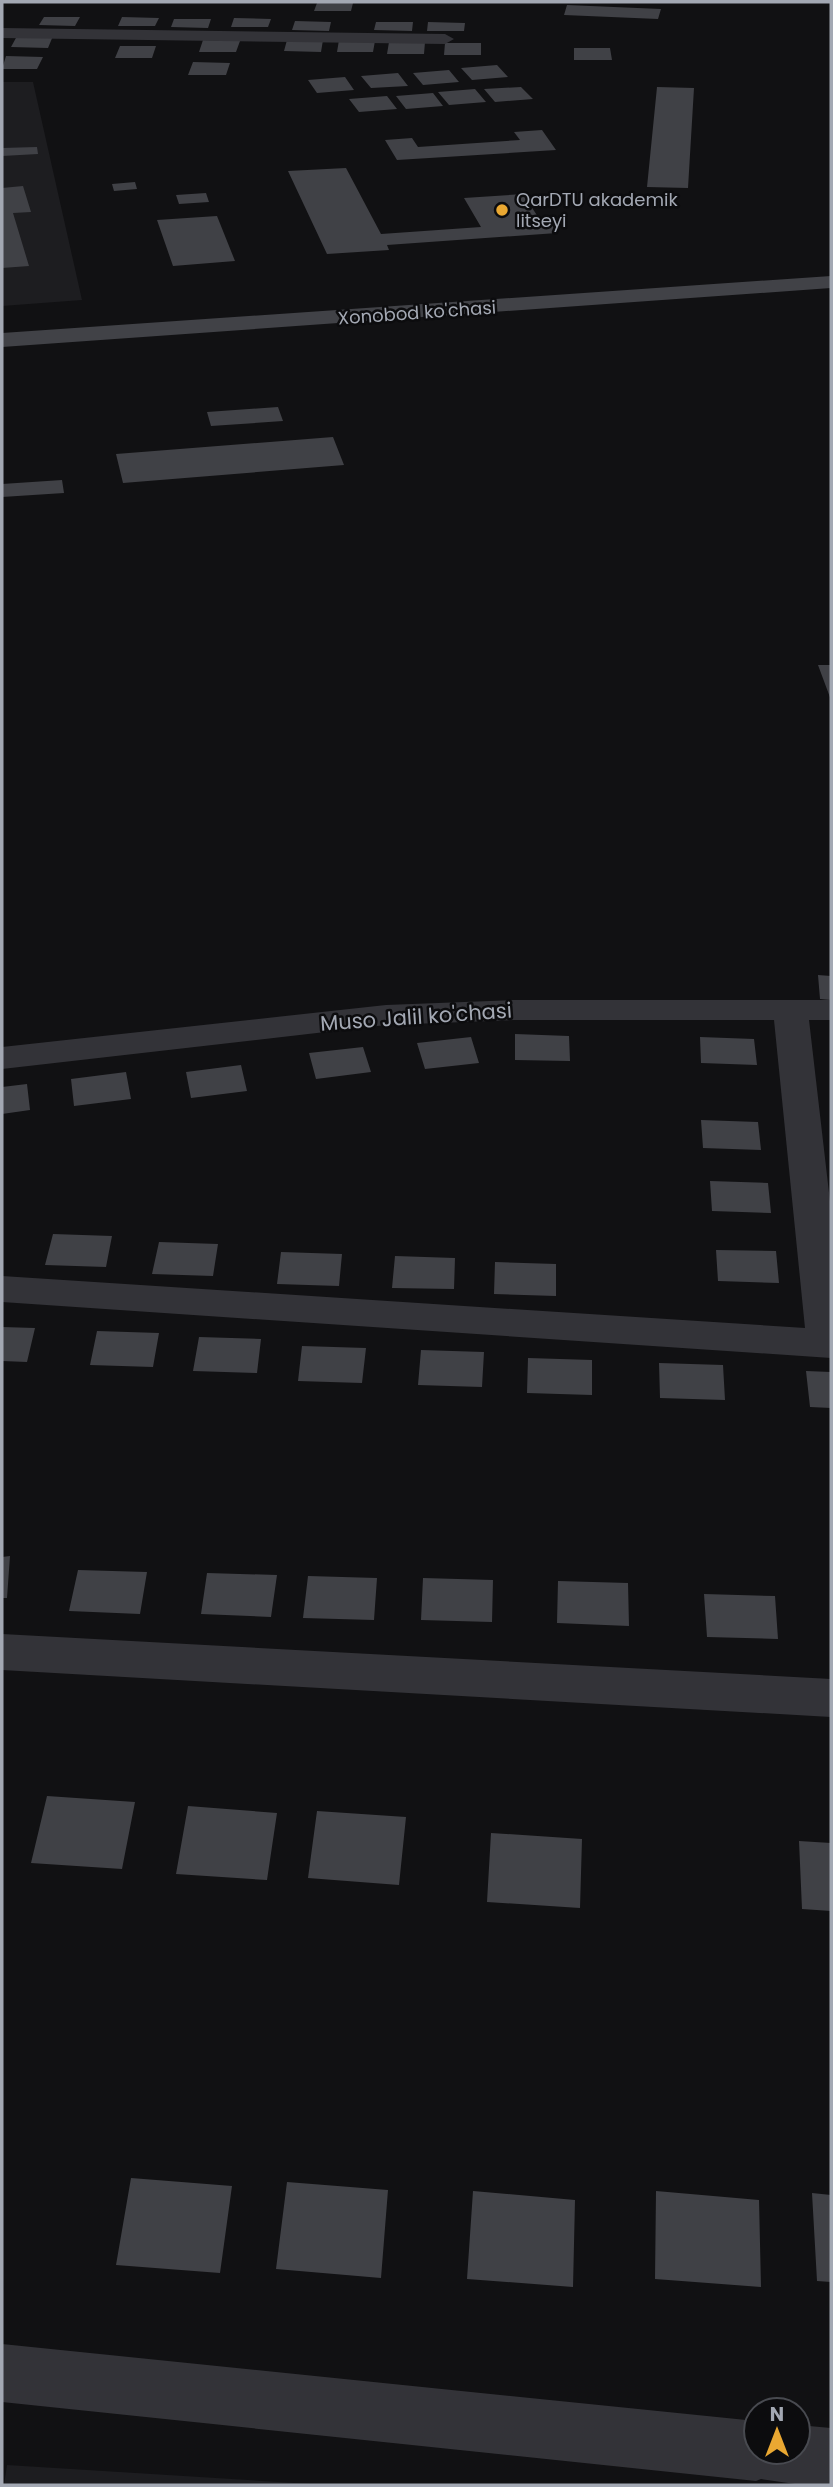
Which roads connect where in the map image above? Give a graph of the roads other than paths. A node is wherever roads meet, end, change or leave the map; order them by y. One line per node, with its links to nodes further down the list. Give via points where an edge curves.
1 (2, 33): 2 (street)
2 (445, 39)
3 (831, 282): 4 (main road, Xonobod ko'chasi)
4 (2, 340)
5 (790, 1009): 6 (street, Muso Jalil ko'chasi); 7 (street, Muso Jalil ko'chasi, via 514,1010 386,1016); 9 (street)
6 (831, 1010)
7 (2, 1058)
8 (2, 1289): 9 (street)
9 (829, 1343)
10 (2, 1652): 11 (street)
11 (831, 1698)
12 (2, 2373): 13 (street)
13 (742, 2450)
14 (812, 2457): 15 (street)
15 (831, 2459)

